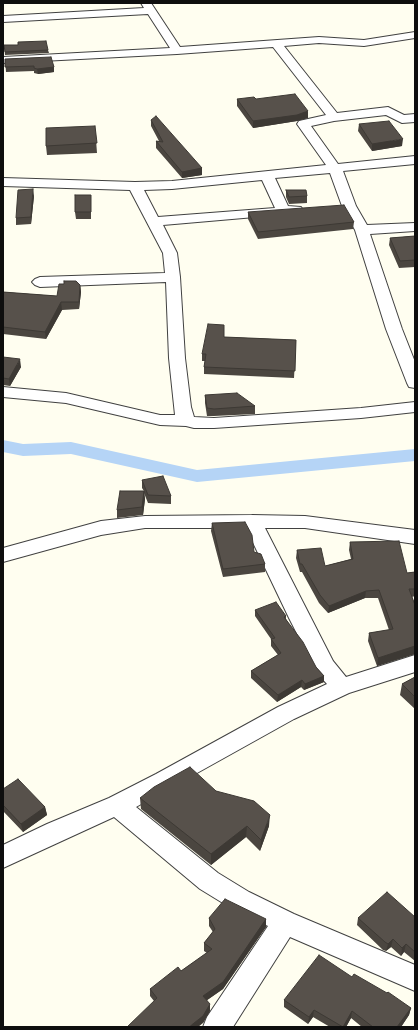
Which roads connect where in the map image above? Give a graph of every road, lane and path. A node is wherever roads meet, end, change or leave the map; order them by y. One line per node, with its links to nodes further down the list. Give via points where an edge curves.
1 (149, 7): 2 (street); 5 (street)
2 (3, 19)
3 (415, 35): 4 (street, via 364,43 319,40)
4 (276, 43): 5 (street); 7 (street)
5 (177, 51): 6 (street)
6 (3, 60)
7 (334, 117): 8 (street, via 388,111 402,118); 10 (street, via 303,124)
8 (415, 118)
9 (415, 160): 10 (street)
10 (335, 169): 11 (street); 14 (street)
11 (267, 175): 13 (street, via 172,185); 17 (street)
12 (3, 182): 13 (street)
13 (135, 186): 18 (street)
14 (349, 206): 15 (street); 20 (street)
15 (334, 207)
16 (311, 209): 17 (street)
17 (283, 211): 18 (street)
18 (152, 222): 21 (street, via 162,235 170,253)
19 (415, 227): 20 (street)
20 (362, 230): 23 (street)
21 (173, 278): 22 (street); 26 (street, via 182,408)
22 (40, 282)
23 (415, 384)
24 (3, 392): 26 (street, via 66,398 160,420)
25 (415, 407): 26 (street, via 214,423 194,423)
26 (188, 420)
27 (252, 521): 28 (street, via 305,522); 29 (street, via 144,522 101,528); 31 (street, via 325,667)
28 (415, 537)
29 (3, 555)
30 (415, 663): 31 (street)
31 (342, 687): 32 (street, via 286,713)
32 (117, 805): 33 (street); 34 (street, via 209,881 240,900)
33 (3, 857)
34 (285, 922): 35 (street); 36 (street)
35 (415, 978)
36 (217, 1027)

